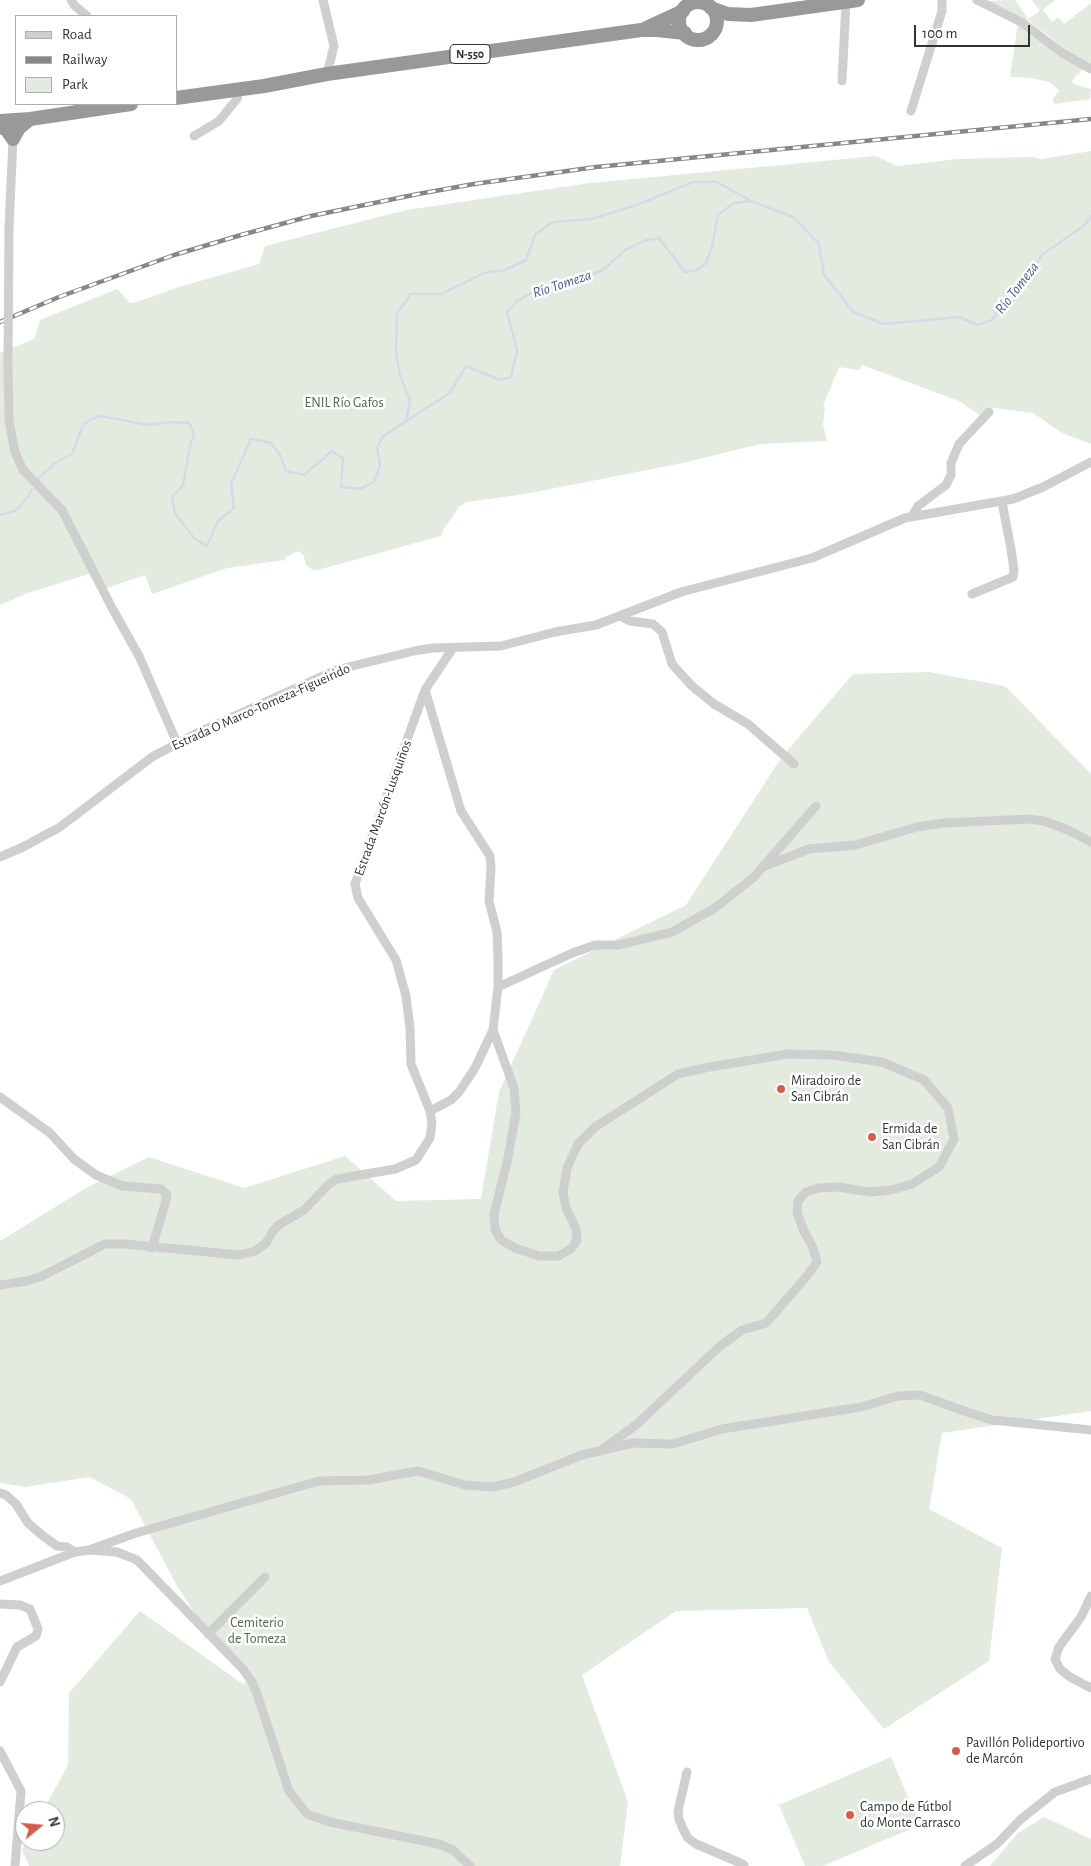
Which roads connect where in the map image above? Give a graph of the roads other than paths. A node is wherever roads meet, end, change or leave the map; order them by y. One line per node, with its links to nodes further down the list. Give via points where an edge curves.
1 (71, 0): 8 (street)
2 (323, 0): 14 (street, via 334,46)
3 (942, 0): 23 (street, via 942,11)
4 (977, 0): 13 (street, via 1023,23 1062,53)
5 (852, 1): 9 (highway, N-550); 16 (street)
6 (711, 8): 7 (highway, N-550, via 694,3); 9 (highway, N-550, via 728,14); 11 (highway, via 717,19)
7 (683, 11): 10 (highway, N-550); 12 (highway, via 680,24)
8 (86, 15)
9 (751, 15): 11 (highway, N-550)
10 (641, 30): 12 (highway, N-550); 14 (highway, N-550)
11 (714, 31): 12 (highway, N-550, via 701,39)
12 (685, 34)
13 (1091, 69)
14 (327, 74): 15 (highway, N-550)
15 (299, 78): 17 (highway, N-550); 18 (highway, N-550)
16 (842, 81)
17 (178, 89)
18 (239, 89): 19 (highway, N-550); 28 (street, via 237,98 219,121)
19 (178, 96)
20 (74, 105): 26 (highway)
21 (94, 105): 24 (highway)
22 (124, 105): 24 (highway)
23 (911, 112)
24 (65, 113): 25 (highway)
25 (30, 119): 26 (highway); 29 (highway, via 19,128)
26 (0, 120)
27 (0, 127): 29 (highway, via 6,129)
28 (194, 136)
29 (13, 139): 30 (street)
30 (4, 200): 39 (street, bridge, via 9,228 9,421 15,452 23,470 62,510 139,656)
31 (989, 412): 34 (street, via 959,444 946,485 918,506)
32 (1091, 462): 33 (street, Estrada O Marco-Tomeza-Figueirido, via 1043,487)
33 (1002, 502): 34 (street, Estrada O Marco-Tomeza-Figueirido); 35 (street, via 1013,577)
34 (912, 516): 36 (street, Estrada O Marco-Tomeza-Figueirido, via 819,556 692,589)
35 (972, 594)
36 (620, 616): 37 (street, Estrada O Marco-Tomeza-Figueirido, via 596,625 501,646); 40 (street, via 630,621 653,624 662,632 672,664 692,686 714,704 748,724)
37 (453, 648): 38 (street, Estrada Marcón-Lusquiños); 39 (street, Estrada O Marco-Tomeza-Figueirido, via 414,651 336,670)
38 (425, 690): 45 (street, via 461,812 490,856 489,901 496,932); 48 (street, Estrada Marcón-Lusquiños, via 355,884 358,898 396,960 406,996 411,1064)
39 (177, 743): 43 (street, Estrada O Marco-Tomeza-Figueirido, via 152,757 60,827)
40 (794, 764)
41 (816, 806): 44 (street)
42 (1091, 842): 44 (street, via 1044,821 1029,819 944,823 916,827 855,845 809,849)
43 (0, 857)
44 (764, 866): 45 (street, via 714,908 672,932 618,945 595,945)
45 (498, 988): 46 (street)
46 (493, 1030): 48 (street, via 459,1092); 52 (street, via 514,1088 516,1113 494,1214 495,1229 501,1240 539,1256 558,1256 577,1240 563,1192 567,1168 578,1144 596,1127 678,1074 788,1054 832,1055 882,1062 924,1080 948,1108 954,1139 939,1167 912,1184 870,1192 838,1187 806,1192 798,1202 797,1213 814,1248 816,1262 807,1276 766,1323 742,1330 720,1346 636,1426)
47 (0, 1097): 49 (street, via 50,1133 74,1160 96,1175 122,1186 161,1189 167,1195)
48 (430, 1111): 49 (street, Estrada Marcón-Lusquiños, via 430,1138 416,1160 395,1169 337,1179 304,1210 280,1224 266,1243 255,1251 240,1255)
49 (152, 1248): 50 (street, Estrada Marcón-Lusquiños, via 105,1244 42,1276)
50 (0, 1285)
51 (1091, 1430): 52 (street, via 992,1420 920,1396 898,1396 861,1408 722,1428 673,1444 633,1443)
52 (600, 1450): 54 (street, via 514,1482 492,1486 465,1485 418,1471 368,1480 319,1482 136,1533)
53 (0, 1493): 55 (street, via 16,1504 28,1523 43,1536 57,1546)
54 (89, 1550): 55 (street); 60 (street, via 117,1552 137,1560)
55 (75, 1552): 57 (street)
56 (265, 1578): 60 (street)
57 (0, 1581)
58 (1091, 1596): 62 (street, via 1055,1659 1060,1669)
59 (0, 1604): 61 (street, via 30,1608 38,1629 36,1636 18,1647)
60 (208, 1634): 67 (street, via 252,1682 289,1791 307,1814 330,1822 440,1844 453,1850)
61 (0, 1682)
62 (1091, 1688)
63 (0, 1751): 66 (street, via 21,1791)
64 (687, 1772): 68 (street, via 678,1811 686,1834 696,1844)
65 (1091, 1779): 69 (street, via 1055,1792 1020,1820 997,1844)
66 (15, 1866)
67 (470, 1866)
68 (744, 1866)
69 (965, 1866)

